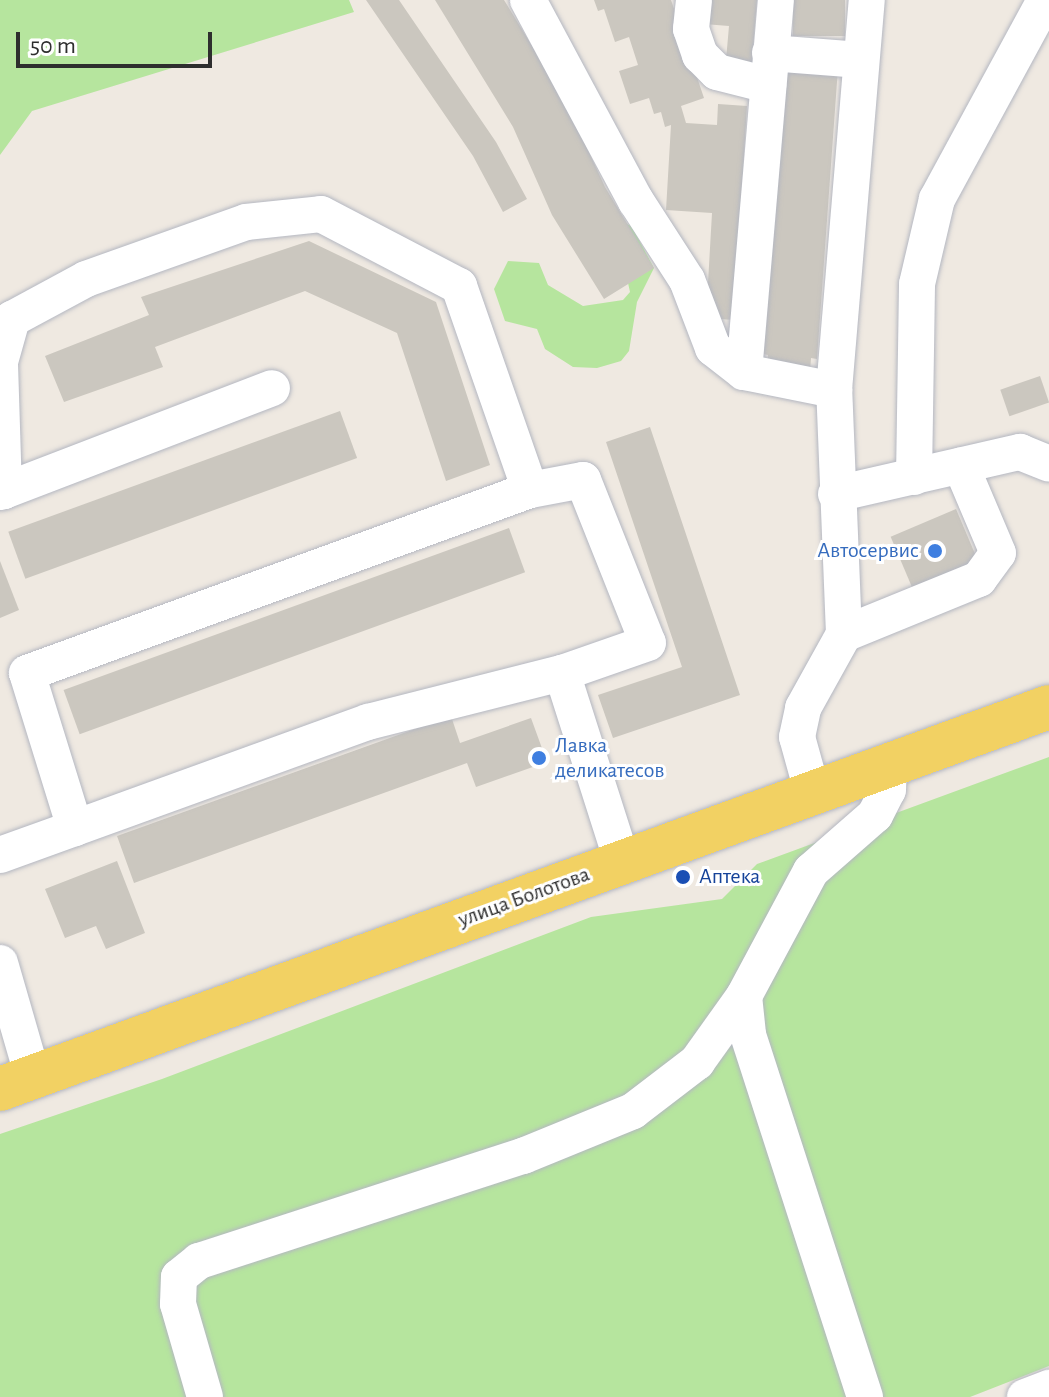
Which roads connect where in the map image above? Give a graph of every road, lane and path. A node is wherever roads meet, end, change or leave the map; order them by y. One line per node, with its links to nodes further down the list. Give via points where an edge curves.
1 (528, 0): 8 (street, via 636,201 687,280 713,348)
2 (694, 0): 7 (street, via 691,29 700,55 717,72)
3 (776, 0): 7 (street)
4 (867, 0): 6 (street)
5 (1045, 0): 13 (street, via 937,199 917,284)
6 (861, 60): 7 (street); 10 (street)
7 (769, 69): 8 (street)
8 (744, 372): 10 (street)
9 (272, 388): 15 (street)
10 (834, 390): 16 (street)
11 (1049, 464): 12 (street, via 1020,452)
12 (961, 466): 13 (street); 17 (street, via 998,553 979,579)
13 (914, 477): 16 (street)
14 (530, 490): 15 (street, via 459,286 321,214 246,222 86,279 12,319 0,362); 18 (street, via 583,480 648,643); 22 (street, via 27,673)
15 (2, 492)
16 (836, 494): 17 (street)
17 (844, 634): 21 (street, via 803,708 797,737)
18 (562, 673): 22 (street, via 368,722); 24 (street)
19 (1049, 707): 20 (main road, улица Болотова)
20 (889, 764): 21 (main road, улица Болотова); 26 (street, via 888,790 875,815 811,871)
21 (812, 791): 24 (main road, улица Болотова)
22 (75, 828): 23 (street)
23 (0, 855)
24 (622, 861): 27 (main road, улица Болотова)
25 (0, 963): 27 (street)
26 (744, 996): 29 (street, via 697,1062 633,1111 523,1156 199,1261 179,1277 178,1304); 30 (street, via 748,1034)
27 (17, 1083)
28 (1049, 1388): 31 (street)
29 (205, 1397)
30 (865, 1397)
31 (1025, 1397)

